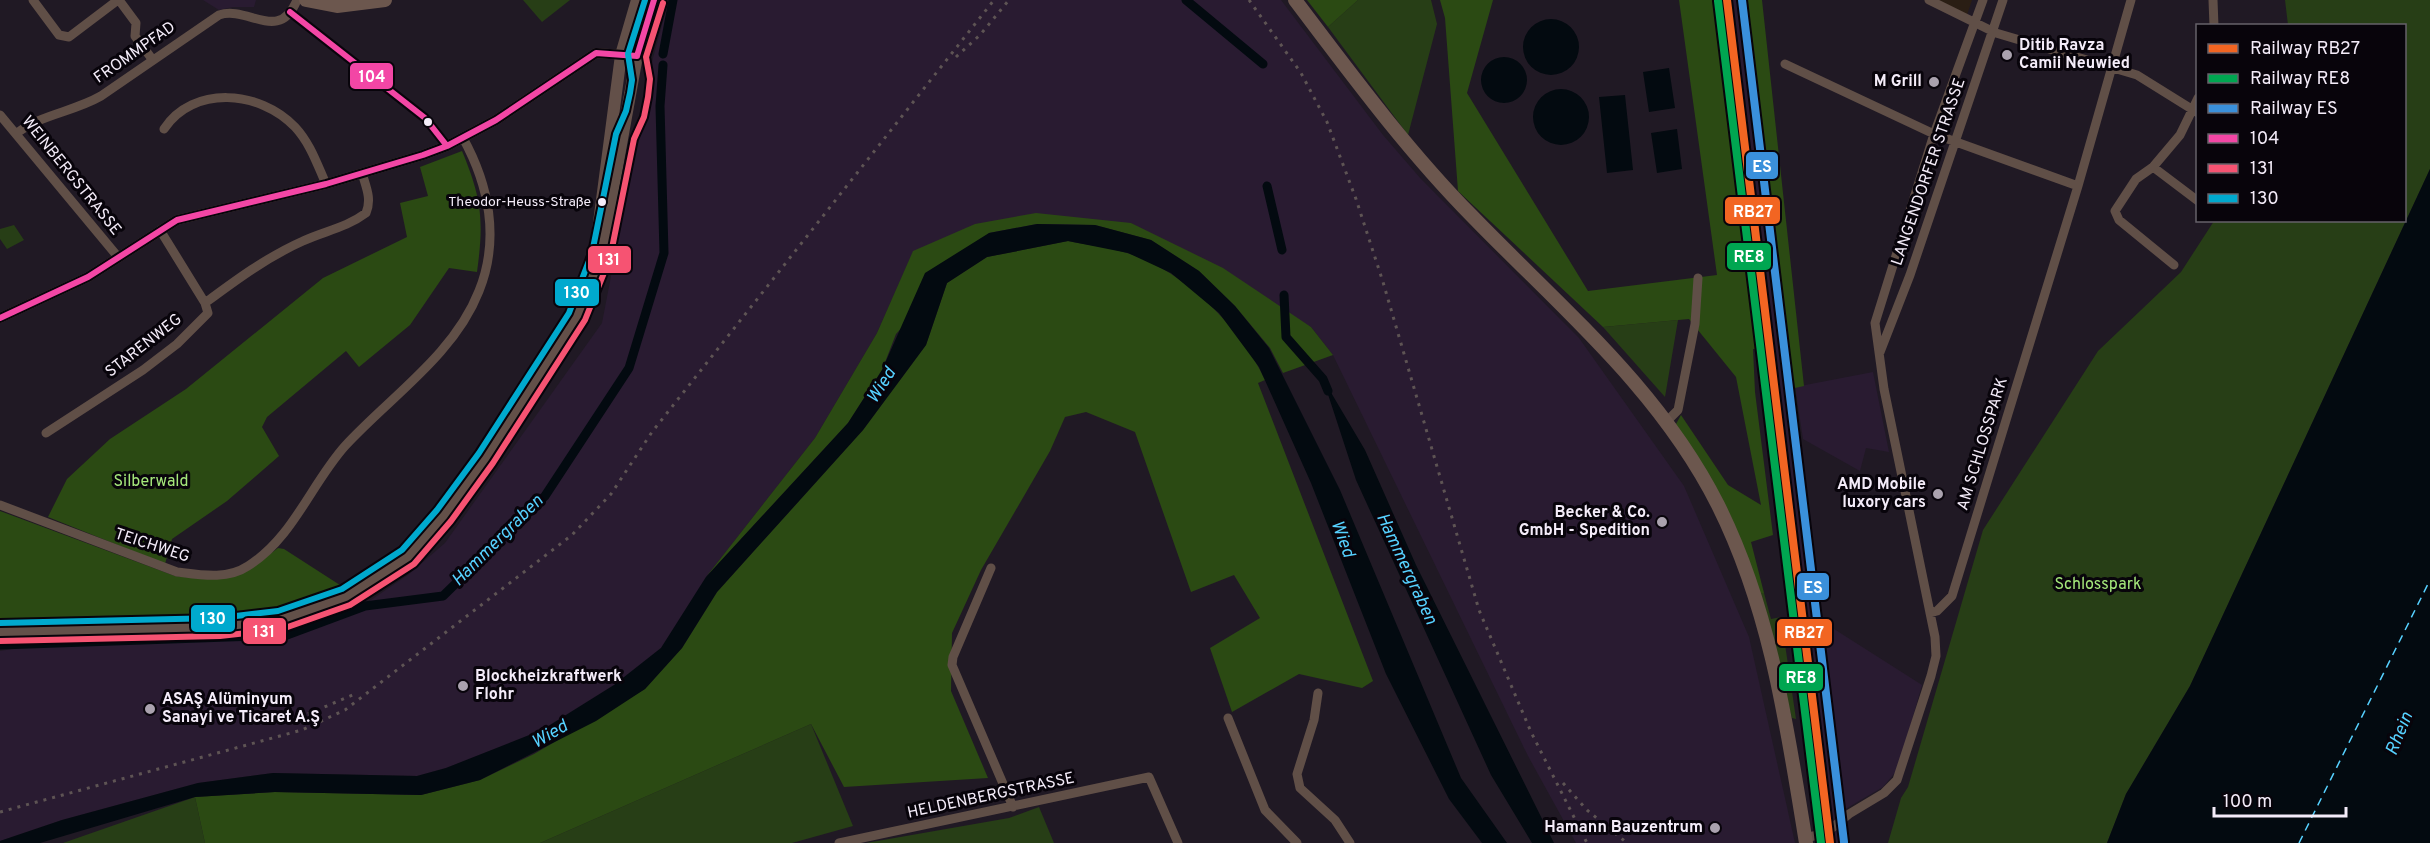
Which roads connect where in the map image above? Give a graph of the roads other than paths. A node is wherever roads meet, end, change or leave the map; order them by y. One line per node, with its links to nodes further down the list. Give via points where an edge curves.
1 (33, 0): 2 (street, via 59,35 69,38)
2 (118, 0): 21 (street, via 136,23 135,36)
3 (297, 0): 15 (street)
4 (306, 0): 14 (main road)
5 (385, 0): 14 (main road, via 347,6)
6 (637, 0): 19 (main road)
7 (654, 0): 20 (main road)
8 (1294, 0): 45 (main road, via 1421,162 1603,345)
9 (1929, 0): 16 (street)
10 (1983, 0): 16 (street, LANGENDORFER STRASSE)
11 (2003, 0): 18 (street, LANGENDORFER STRASSE)
12 (2132, 0): 23 (street, AM SCHLOSSPARK)
13 (2213, 0): 17 (street)
14 (321, 2)
15 (290, 12): 21 (street, FROMMPFAD, via 270,22 226,12); 31 (street, via 425,118)
16 (1974, 24): 18 (street); 28 (street, LANGENDORFER STRASSE)
17 (2214, 24)
18 (1992, 32): 23 (street); 30 (street, LANGENDORFER STRASSE)
19 (621, 55): 20 (street); 29 (street, via 596,53); 40 (main road)
20 (637, 56): 40 (main road, via 606,232)
21 (152, 59): 27 (street, FROMMPFAD, via 93,100 37,119)
22 (1785, 64): 28 (street)
23 (2112, 68): 24 (street, via 2150,81); 35 (street, AM SCHLOSSPARK)
24 (2195, 112): 32 (street)
25 (0, 114): 27 (street, WEINBERGSTRASSE)
26 (164, 129): 34 (street, via 174,114 207,99 248,100 294,126 311,150)
27 (17, 133): 38 (street, WEINBERGSTRASSE)
28 (1934, 134): 30 (street); 44 (street, LANGENDORFER STRASSE, via 1875,322)
29 (463, 138): 31 (street); 47 (street, TEICHWEG, via 482,178 489,208 486,268 479,292 449,339 345,446 275,544 248,567 204,576 177,572)
30 (1956, 142): 35 (street); 44 (street, LANGENDORFER STRASSE)
31 (447, 146): 33 (street)
32 (2153, 167): 36 (street); 39 (street, via 2136,179 2115,211 2116,216)
33 (362, 173): 34 (street); 42 (street, via 368,192 366,213 256,265)
34 (326, 184): 37 (street, via 244,206 193,214)
35 (2078, 186): 49 (street, AM SCHLOSSPARK, via 1952,596)
36 (2196, 199)
37 (160, 230): 38 (street); 42 (street)
38 (118, 257): 43 (street, via 66,289)
39 (2174, 265)
40 (594, 273): 50 (main road, via 577,317 486,458 424,540 375,581 323,606 280,620 248,625)
41 (1698, 278): 45 (street, via 1695,324 1678,410)
42 (205, 303): 46 (street, STARENWEG, via 208,313 177,344)
43 (0, 318)
44 (1880, 353): 49 (street, LANGENDORFER STRASSE)
45 (1667, 421): 55 (main road, via 1717,505 1756,599 1780,692)
46 (46, 433)
47 (0, 505)
48 (991, 568): 53 (street, via 952,664)
49 (1930, 613): 55 (street, via 1936,649 1934,662 1900,776 1889,789 1830,831)
50 (0, 632)
51 (1318, 693): 59 (street, via 1297,774 1300,788 1335,820)
52 (1228, 718): 58 (street, via 1265,810)
53 (1013, 807): 54 (street, HELDENBERGSTRASSE); 57 (street, HELDENBERGSTRASSE, via 1149,777)
54 (860, 840): 56 (street, HELDENBERGSTRASSE)
55 (1805, 840)
56 (838, 843)
57 (1178, 843)
58 (1297, 843)
59 (1350, 843)

